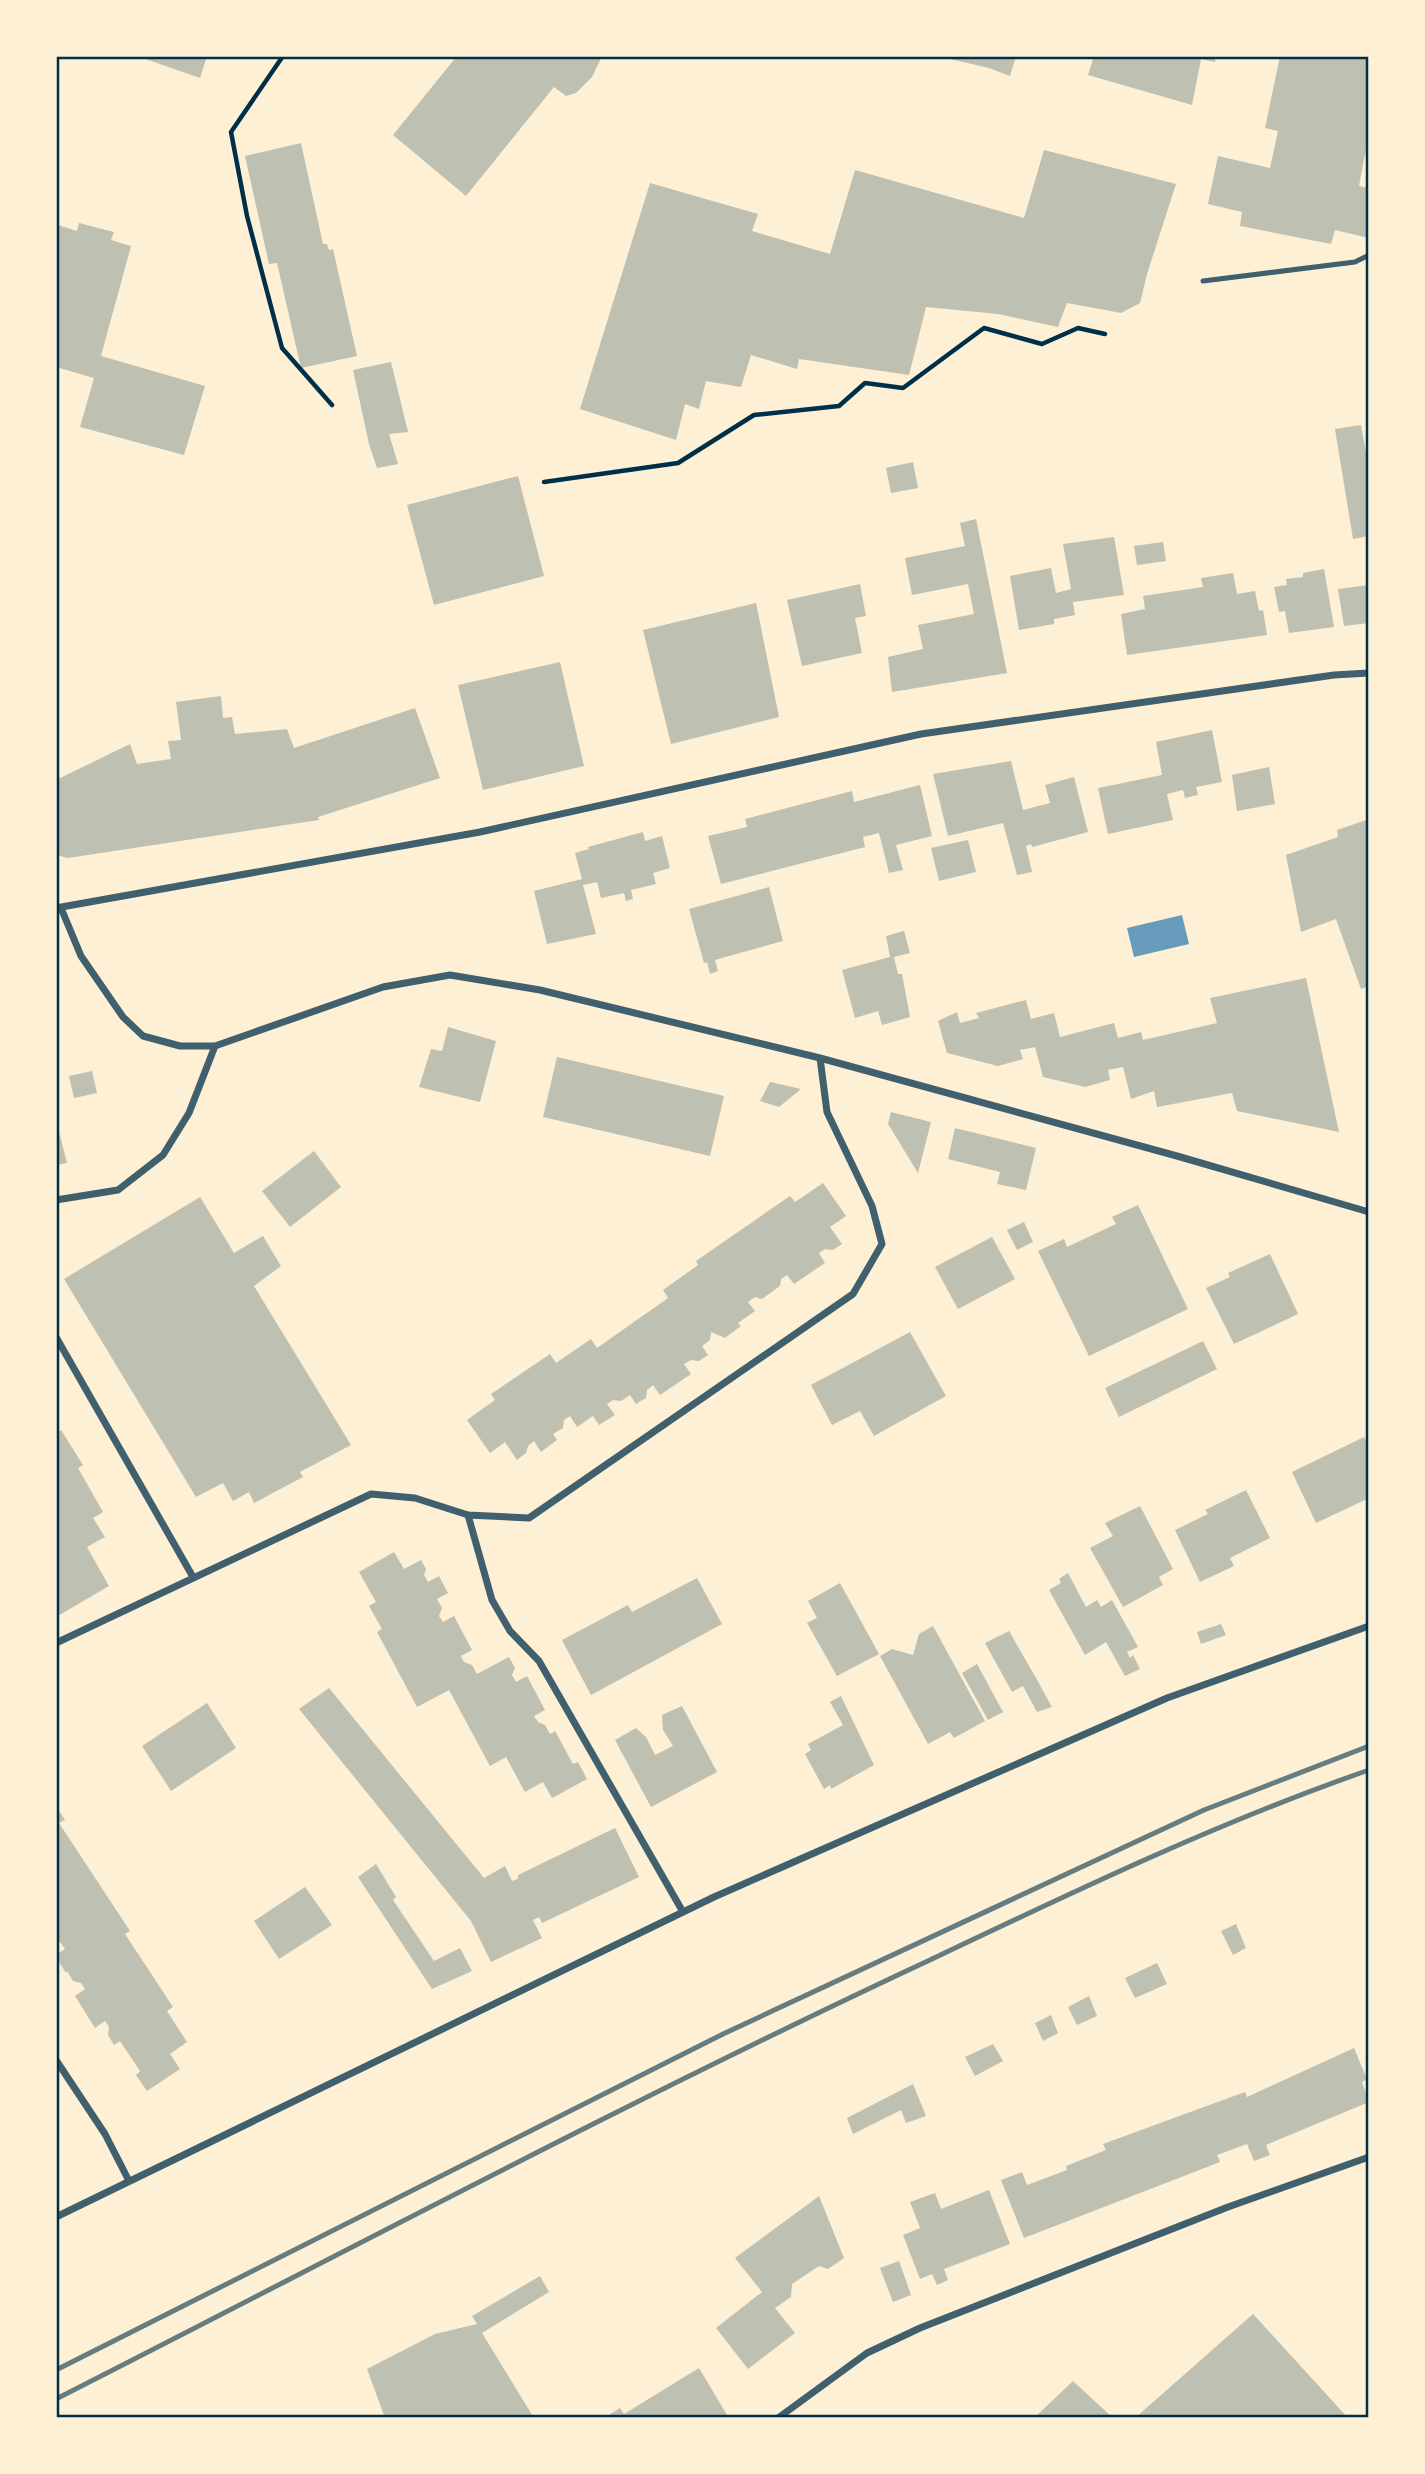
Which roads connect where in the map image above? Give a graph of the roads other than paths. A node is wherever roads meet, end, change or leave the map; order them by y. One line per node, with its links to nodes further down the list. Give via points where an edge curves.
1 (1369, 255): 2 (lane, via 1355,262)
2 (1203, 281)
3 (1369, 673): 4 (street, via 921,734 480,832)
4 (59, 908): 5 (street, via 81,956 123,1017 143,1036 180,1046)
5 (215, 1046): 6 (street, via 383,987 450,975 540,990); 7 (street, via 189,1113 163,1155 118,1190)
6 (820, 1058): 8 (street); 10 (street, via 827,1112 872,1206 882,1244 853,1294 529,1518)
7 (56, 1200)
8 (1369, 1212)
9 (56, 1337): 11 (street)
10 (468, 1515): 11 (street, via 415,1498 371,1494); 14 (street, via 492,1600 510,1631 539,1661)
11 (194, 1577): 13 (street)
12 (1369, 1626): 14 (street, via 1167,1698)
13 (56, 1643)
14 (683, 1912): 17 (street)
15 (56, 2060): 17 (street, via 105,2134)
16 (1369, 2157): 19 (street, via 920,2328 867,2353)
17 (129, 2181): 18 (street)
18 (56, 2217)
19 (778, 2418)

